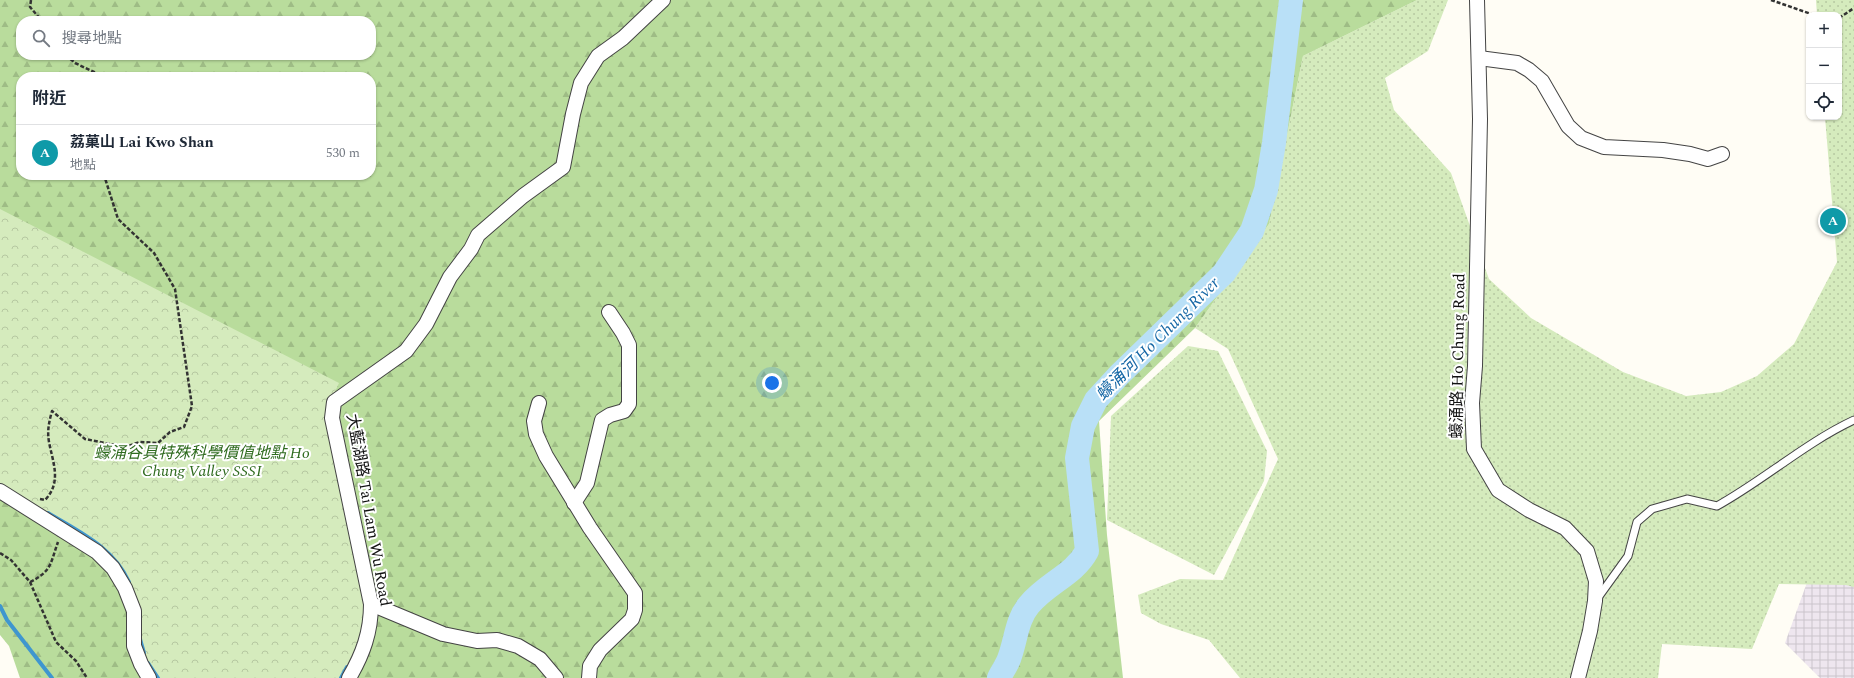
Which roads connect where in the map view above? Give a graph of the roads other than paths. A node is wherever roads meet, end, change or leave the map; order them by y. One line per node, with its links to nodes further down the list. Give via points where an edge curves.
1 (663, 0): 11 (street, 大藍湖路 Tai Lam Wu Road, via 623,38 598,56 585,76 573,114 563,167 523,196 478,235 450,277 426,324 406,351 334,402 332,418)
2 (1477, 0): 3 (street, 蠔涌路 Ho Chung Road)
3 (1478, 58): 4 (street, via 1516,63 1529,70 1542,81 1568,126 1582,138 1604,147 1663,150 1708,159); 10 (street, 蠔涌路 Ho Chung Road, via 1480,127 1472,403 1474,449 1498,490 1564,528 1588,551 1596,580)
4 (1722, 154)
5 (609, 312): 9 (street, via 629,345 628,404 624,412 602,420 587,483)
6 (539, 403): 9 (street, via 534,421 536,434)
7 (1854, 420): 10 (lane, via 1830,431 1744,491 1717,506 1687,499 1652,509 1637,522 1628,556)
8 (0, 491): 12 (street, via 97,552 113,568 125,588 134,611 134,646 140,664)
9 (574, 503): 15 (street, via 635,593 632,619 600,650 590,666)
10 (1595, 601): 16 (street, 蠔涌路 Ho Chung Road)
11 (371, 604): 13 (street, 大藍湖路 Tai Lam Wu Road, via 367,638); 14 (street, via 442,634 477,641 497,640 518,646 540,659)
12 (149, 678)
13 (348, 678)
14 (556, 678)
15 (589, 678)
16 (1578, 678)

